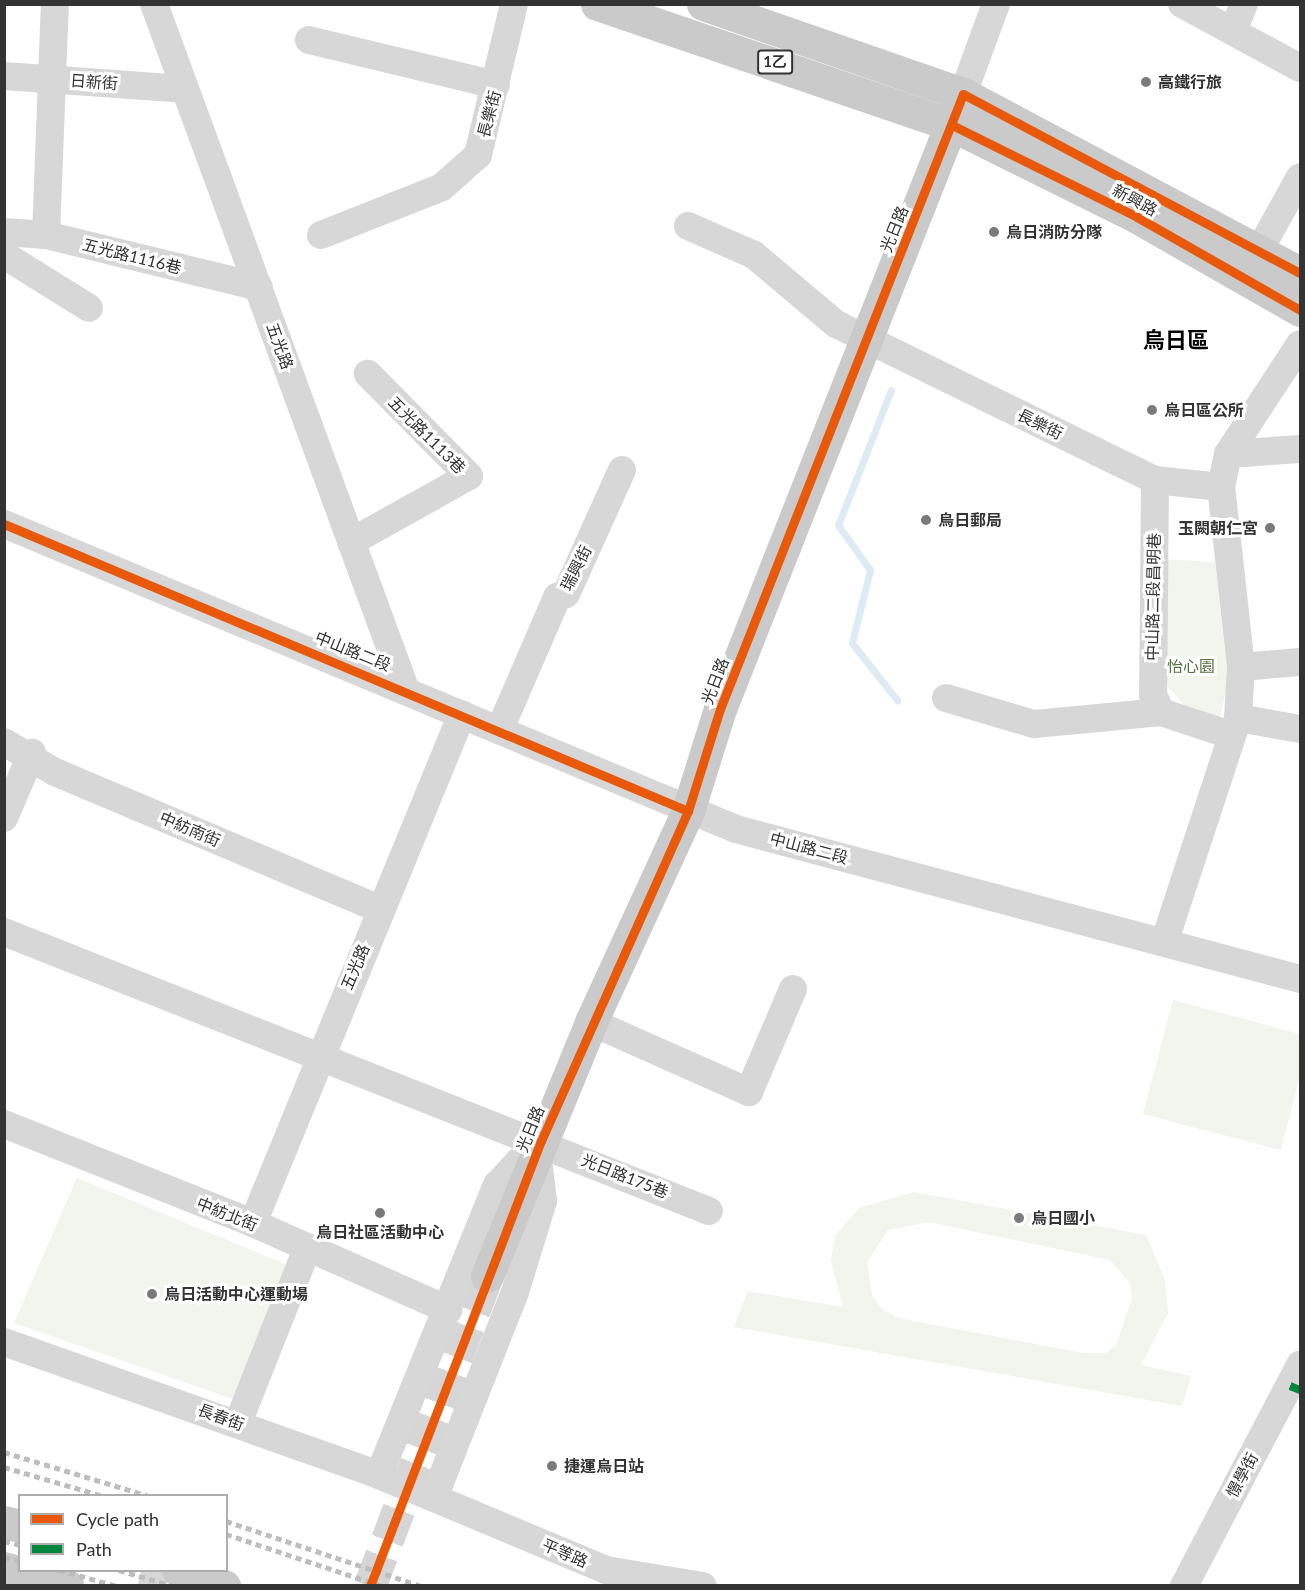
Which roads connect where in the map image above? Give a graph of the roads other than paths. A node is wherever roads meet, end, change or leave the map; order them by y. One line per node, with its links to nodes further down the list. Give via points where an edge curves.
1 (55, 4): 13 (street)
2 (154, 4): 15 (street, 五光路)
3 (514, 4): 14 (street, 長樂街)
4 (597, 4): 17 (main road, 新興路 / 1乙)
5 (703, 4): 16 (main road, 新興路 / 1乙)
6 (996, 4): 16 (street, 光日路)
7 (1182, 4): 9 (street)
8 (1244, 4): 9 (street)
9 (1233, 31): 11 (street)
10 (309, 40): 14 (street)
11 (1300, 68)
12 (4, 76): 13 (street, 日新街)
13 (54, 79): 15 (street, 日新街); 22 (street)
14 (496, 85): 21 (street, 長樂街, via 478,155 442,187)
15 (184, 89): 26 (street, 五光路)
16 (963, 94): 17 (main road, 光日路); 23 (main road, 新興路 / 1乙)
17 (952, 125): 28 (main road, 新興路 / 1乙, via 1137,217); 29 (main road, 光日路)
18 (1300, 177): 23 (street)
19 (688, 226): 29 (street, 長樂街, via 754,255 836,324)
20 (4, 232): 22 (street, 五光路1116巷)
21 (321, 235)
22 (46, 236): 26 (street, 五光路1116巷)
23 (1260, 249): 25 (main road, 新興路 / 1乙)
24 (4, 255): 27 (street)
25 (1300, 273)
26 (259, 287): 38 (street, 五光路)
27 (89, 308)
28 (1300, 310)
29 (866, 338): 35 (street, 長樂街); 50 (main road, 光日路, via 720,709)
30 (1300, 344): 33 (street)
31 (368, 374): 38 (street, 五光路1113巷, via 469,476)
32 (1300, 449): 33 (street)
33 (1228, 454): 36 (street)
34 (622, 470): 46 (street, 瑞興街, via 566,594 557,597)
35 (1155, 480): 36 (street, 長樂街); 43 (street, 中山路二段昌明巷, via 1151,668 1153,695)
36 (1221, 487): 40 (street)
37 (4, 524): 41 (street, 中山路二段)
38 (351, 542): 41 (street, 五光路)
39 (1300, 662): 40 (street)
40 (1241, 667): 45 (street)
41 (405, 688): 44 (street, 中山路二段)
42 (946, 698): 43 (street, via 1034,724)
43 (1161, 712): 45 (street)
44 (462, 714): 46 (street, 中山路二段); 52 (street, 五光路)
45 (1234, 726): 47 (street); 54 (street)
46 (500, 729): 50 (street, 中山路二段)
47 (1300, 729)
48 (4, 742): 49 (street, 中紡南街)
49 (32, 753): 51 (street); 52 (street, 中紡南街, via 55,772)
50 (688, 811): 54 (street, 中山路二段, via 736,829); 57 (main road, 光日路)
51 (4, 818)
52 (379, 909): 58 (street, 五光路)
53 (4, 932): 58 (street, 光日路175巷)
54 (1165, 940): 55 (street, 中山路二段)
55 (1300, 979)
56 (793, 989): 57 (street, via 749,1092)
57 (591, 1022): 60 (main road, 光日路)
58 (318, 1056): 60 (street, 光日路175巷); 62 (street, 五光路)
59 (4, 1124): 62 (street, 中紡北街)
60 (539, 1146): 61 (street, 光日路175巷); 64 (main road, 光日路); 65 (street, 光日路, via 497,1185); 70 (street, 光日路, via 543,1201 515,1292)
61 (709, 1211)
62 (253, 1223): 63 (street, 中紡北街)
63 (306, 1251): 65 (street, 中紡北街); 68 (street)
64 (487, 1276)
65 (448, 1310): 69 (street, 光日路)
66 (4, 1342): 68 (street, 長春街)
67 (1297, 1380): 76 (street, 憬學街)
68 (238, 1423): 69 (street, 長春街)
69 (379, 1476): 70 (street, 長春街)
70 (434, 1498): 75 (street, 平等路, via 606,1570)
71 (4, 1568): 73 (main road)
72 (184, 1572): 74 (main road)
73 (67, 1586)
74 (224, 1586)
75 (703, 1586)
76 (1184, 1586)

